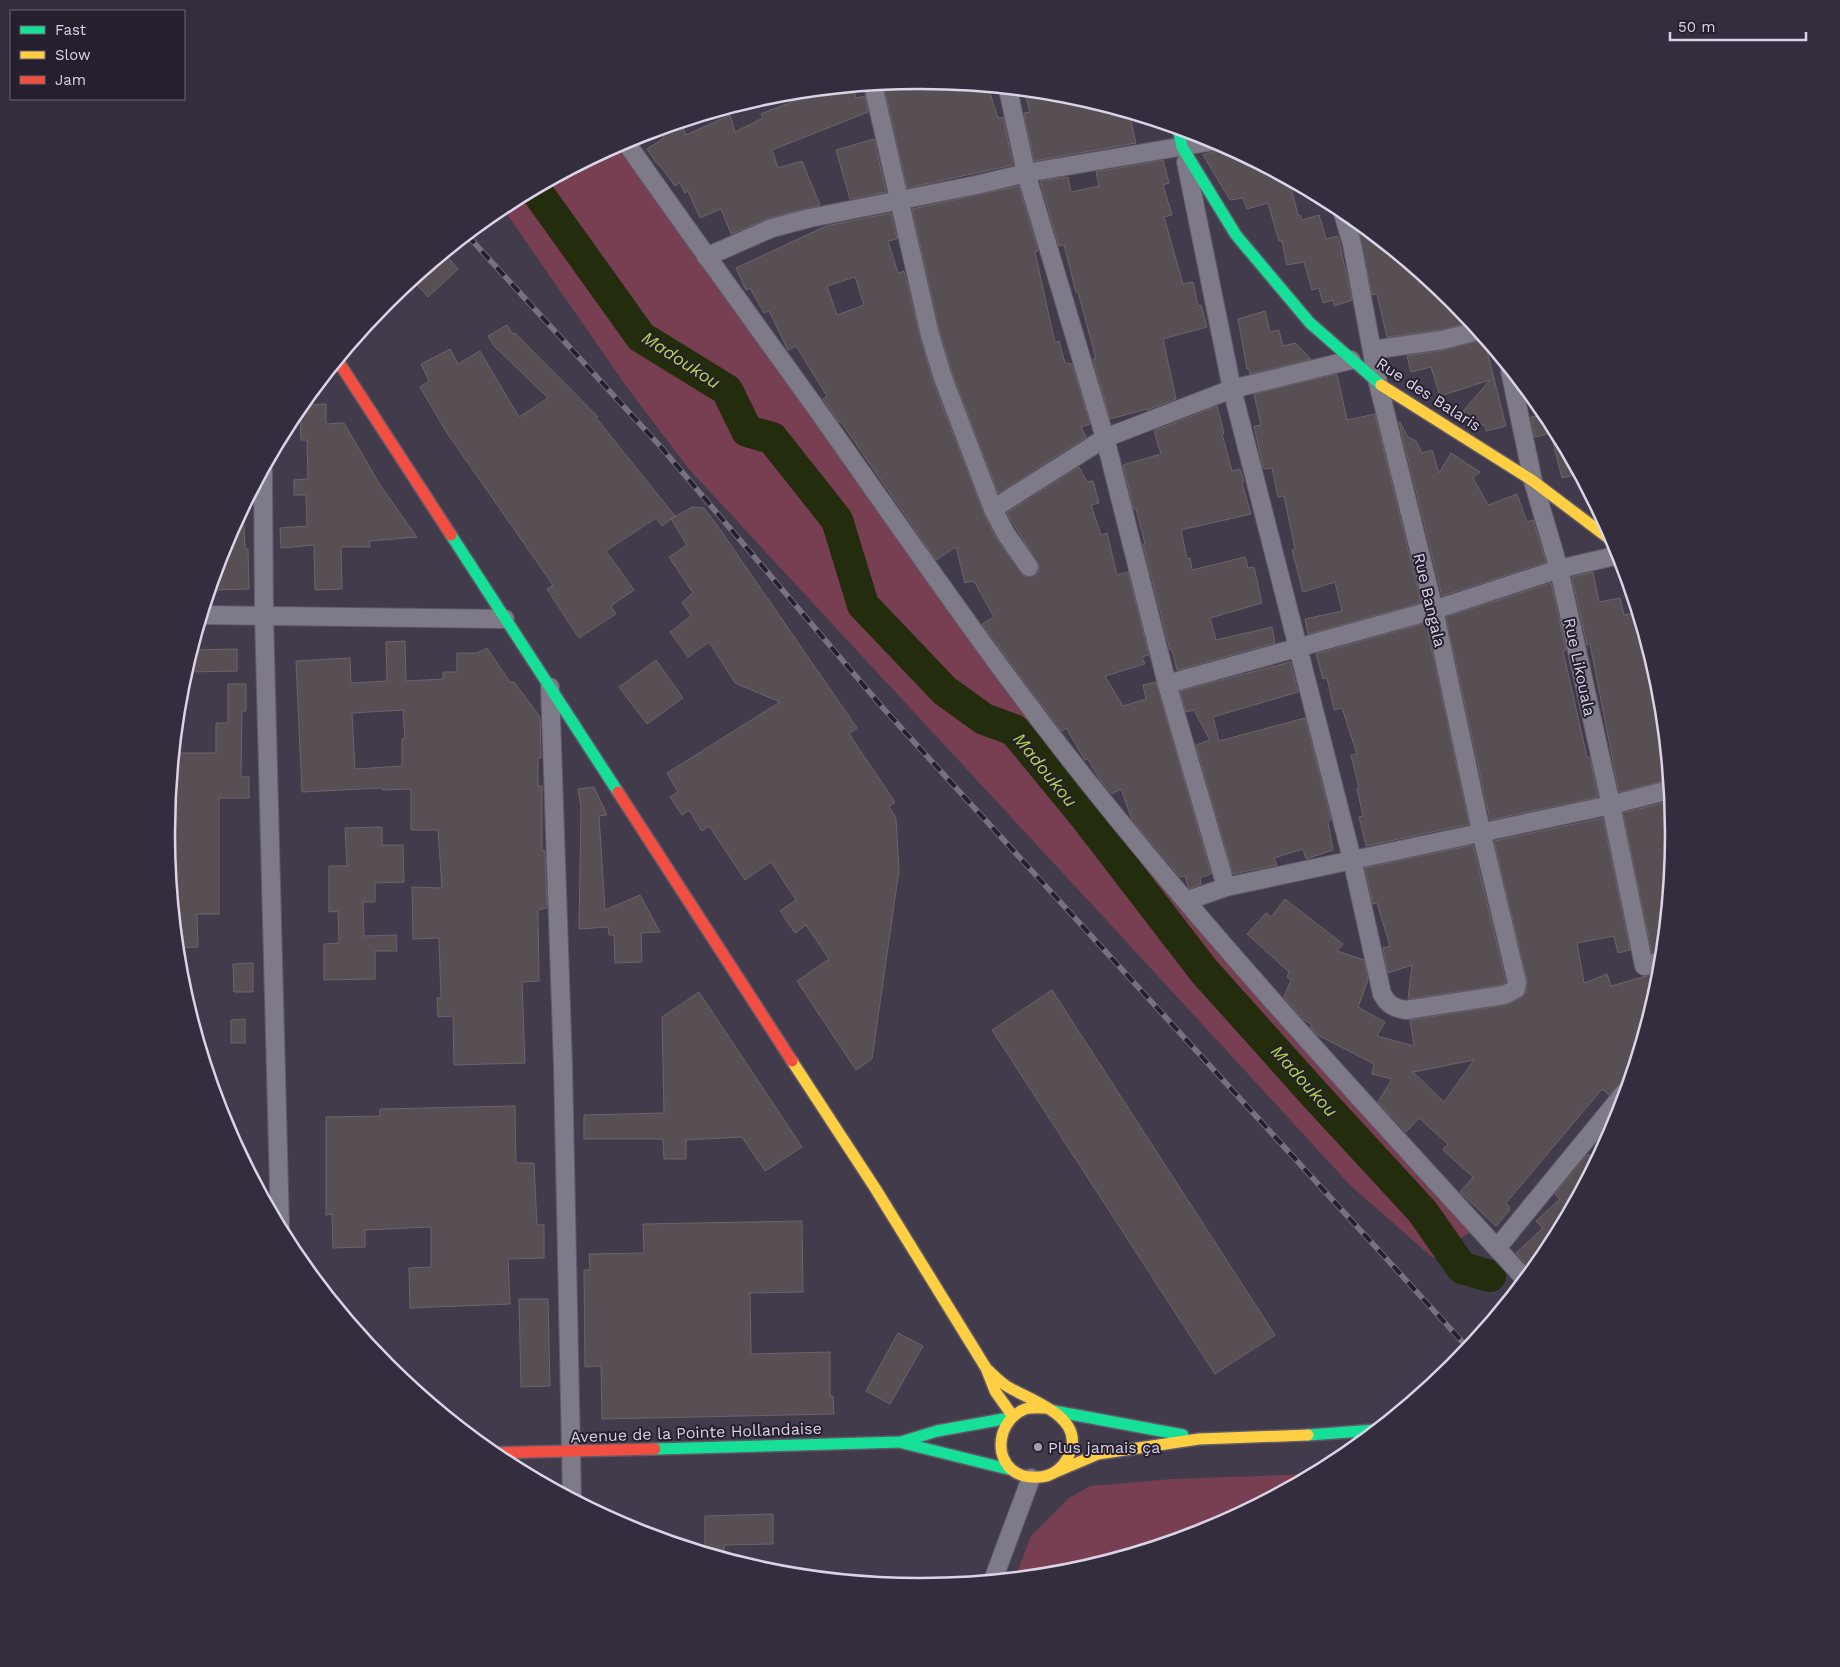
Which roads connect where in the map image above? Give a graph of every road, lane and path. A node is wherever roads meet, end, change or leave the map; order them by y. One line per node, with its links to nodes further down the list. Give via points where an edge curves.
1 (874, 90): 8 (street)
2 (1009, 94): 7 (street)
3 (1180, 136): 5 (main road, Rue des Balaris)
4 (1200, 143): 5 (street)
5 (1182, 147): 7 (street); 13 (main road, Rue des Balaris, via 1236,235 1310,323); 17 (street)
6 (630, 148): 10 (street)
7 (1026, 173): 8 (street); 18 (street)
8 (898, 200): 10 (street, via 772,228); 21 (street, via 942,378)
9 (1346, 223): 12 (street, Rue Bangala)
10 (706, 257): 38 (street, via 1054,738)
11 (1471, 333): 12 (street)
12 (1372, 350): 16 (street, Rue Bangala)
13 (1351, 360): 16 (main road, Rue des Balaris); 17 (street)
14 (341, 365): 29 (main road)
15 (1512, 382): 19 (street, Rue Likouala)
16 (1378, 383): 19 (main road, Rue des Balaris); 26 (street, Rue Bangala)
17 (1232, 389): 18 (street); 30 (street)
18 (1105, 438): 21 (street); 31 (street)
19 (1533, 481): 22 (main road, Rue des Balaris); 25 (street, Rue Likouala)
20 (263, 483): 28 (street)
21 (993, 509): 24 (street)
22 (1601, 532)
23 (1611, 557): 25 (street)
24 (1029, 567)
25 (1559, 569): 26 (street); 34 (street, Rue Likouala)
26 (1434, 610): 30 (street); 35 (street, Rue Bangala)
27 (209, 615): 28 (street)
28 (264, 615): 29 (street); 41 (street)
29 (505, 619): 32 (main road)
30 (1299, 648): 31 (street); 36 (street)
31 (1167, 684): 37 (street)
32 (550, 687): 44 (main road, via 875,1188); 50 (street, via 563,1056)
33 (1663, 791): 34 (street)
34 (1611, 805): 35 (street); 39 (street, Rue Likouala, via 1644,966)
35 (1482, 831): 36 (street); 36 (street, Rue Bangala, via 1516,974 1516,990 1504,995 1406,1010 1388,1004 1382,994)
36 (1352, 859): 37 (street)
37 (1226, 887): 38 (street)
38 (1186, 901): 42 (street)
39 (1653, 963)
40 (1612, 1108): 42 (street)
41 (280, 1213)
42 (1497, 1248): 43 (street)
43 (1520, 1274)
44 (986, 1368): 45 (main road, via 1004,1385); 46 (main road, via 994,1391)
45 (1051, 1409): 46 (main road, via 1023,1408); 48 (main road); 53 (main road, via 1064,1418 1072,1440 1071,1452)
46 (1010, 1417): 49 (main road); 52 (main road, via 1002,1430 1000,1445)
47 (1364, 1431): 48 (main road)
48 (1199, 1439): 53 (main road, via 1098,1454)
49 (901, 1442): 50 (main road, Avenue de la Pointe Hollandaise); 52 (main road)
50 (570, 1452): 51 (main road, Avenue de la Pointe Hollandaise); 55 (street)
51 (506, 1453)
52 (1012, 1470): 54 (main road)
53 (1058, 1471): 54 (main road, via 1050,1476)
54 (1031, 1478): 56 (street)
55 (572, 1491)
56 (995, 1574)

